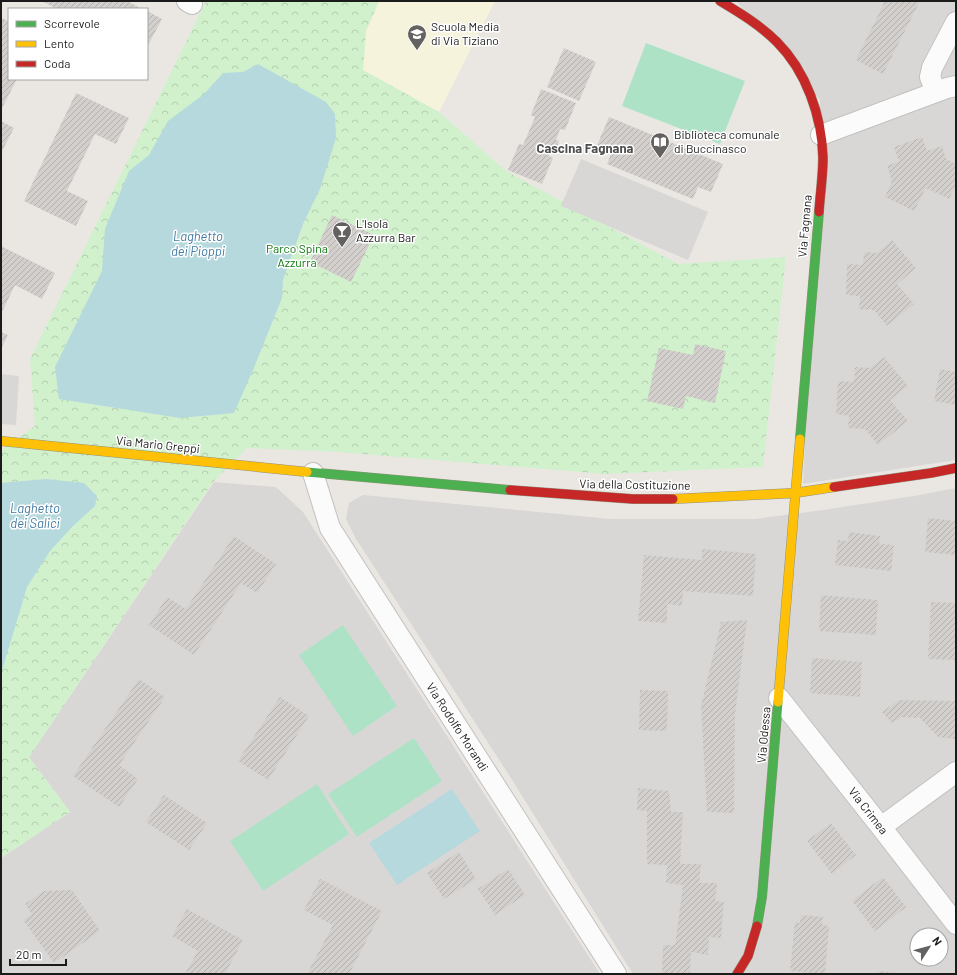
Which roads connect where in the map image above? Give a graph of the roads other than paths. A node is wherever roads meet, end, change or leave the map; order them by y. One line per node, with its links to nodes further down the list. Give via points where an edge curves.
1 (720, 1): 5 (street, Via Fagnana, via 765,31 792,60 808,91)
2 (956, 22): 4 (street, via 932,68 930,77)
3 (956, 86): 4 (street)
4 (936, 92): 5 (street)
5 (821, 135): 9 (street, Via Fagnana, via 823,159)
6 (1, 441): 8 (street, Via Mario Greppi)
7 (956, 468): 9 (street, Via della Costituzione)
8 (313, 472): 9 (street, Via della Costituzione, via 549,494 633,499); 14 (street, Via Rodolfo Morandi, via 330,528)
9 (794, 493): 10 (street, Via Odessa)
10 (779, 698): 12 (street, Via Crimea); 15 (street, Via Odessa, via 759,921 747,960)
11 (956, 772): 12 (street)
12 (881, 827): 13 (street, Via Crimea)
13 (956, 924)
14 (616, 974)
15 (737, 974)

